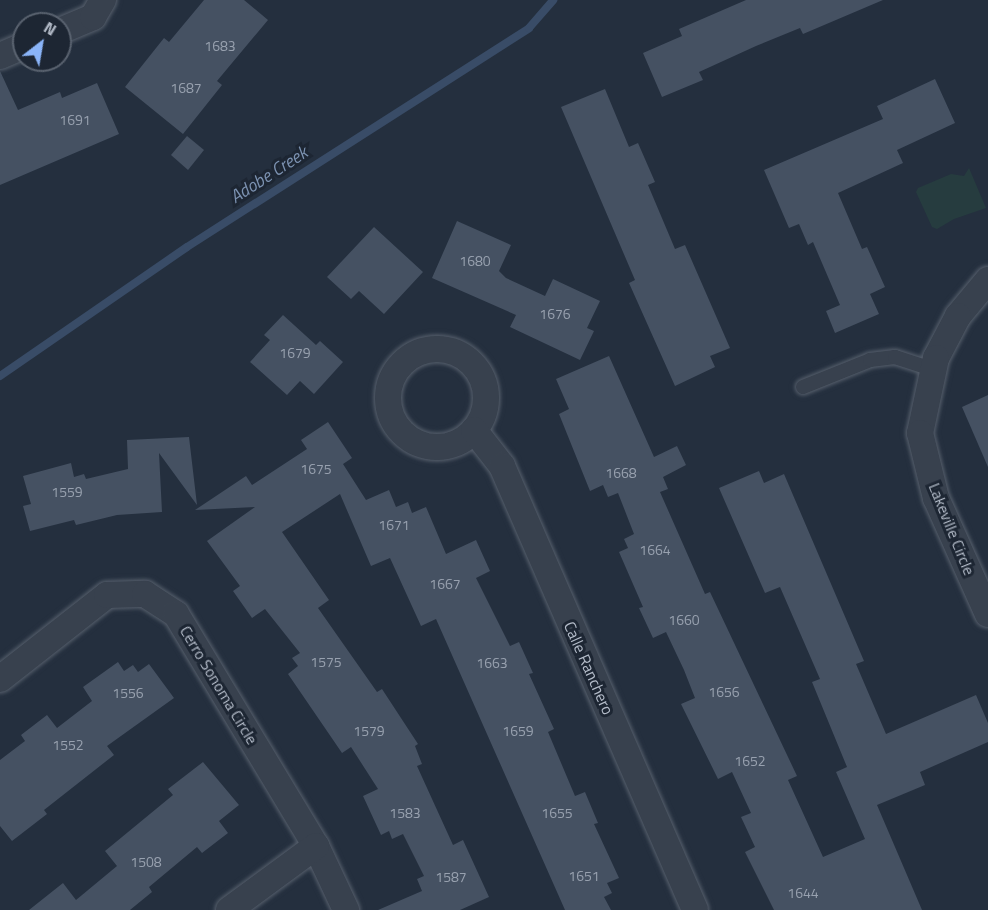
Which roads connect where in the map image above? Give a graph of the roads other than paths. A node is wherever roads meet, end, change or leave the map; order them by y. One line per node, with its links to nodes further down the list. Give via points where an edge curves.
1 (103, 0): 2 (street, via 93,17)
2 (72, 26)
3 (988, 280): 4 (street, Lakeville Circle, via 957,316)
4 (933, 369): 5 (lane, via 895,357 870,360); 7 (street, Lakeville Circle, via 920,433 936,498)
5 (803, 387)
6 (474, 430): 12 (street, Calle Ranchero, via 501,466)
7 (988, 614)
8 (0, 679): 9 (street, Cerro Sonoma Circle, via 107,595 145,594 176,614)
9 (316, 846): 10 (street); 11 (street, Cerro Sonoma Circle)
10 (230, 910)
11 (346, 910)
12 (695, 910)

